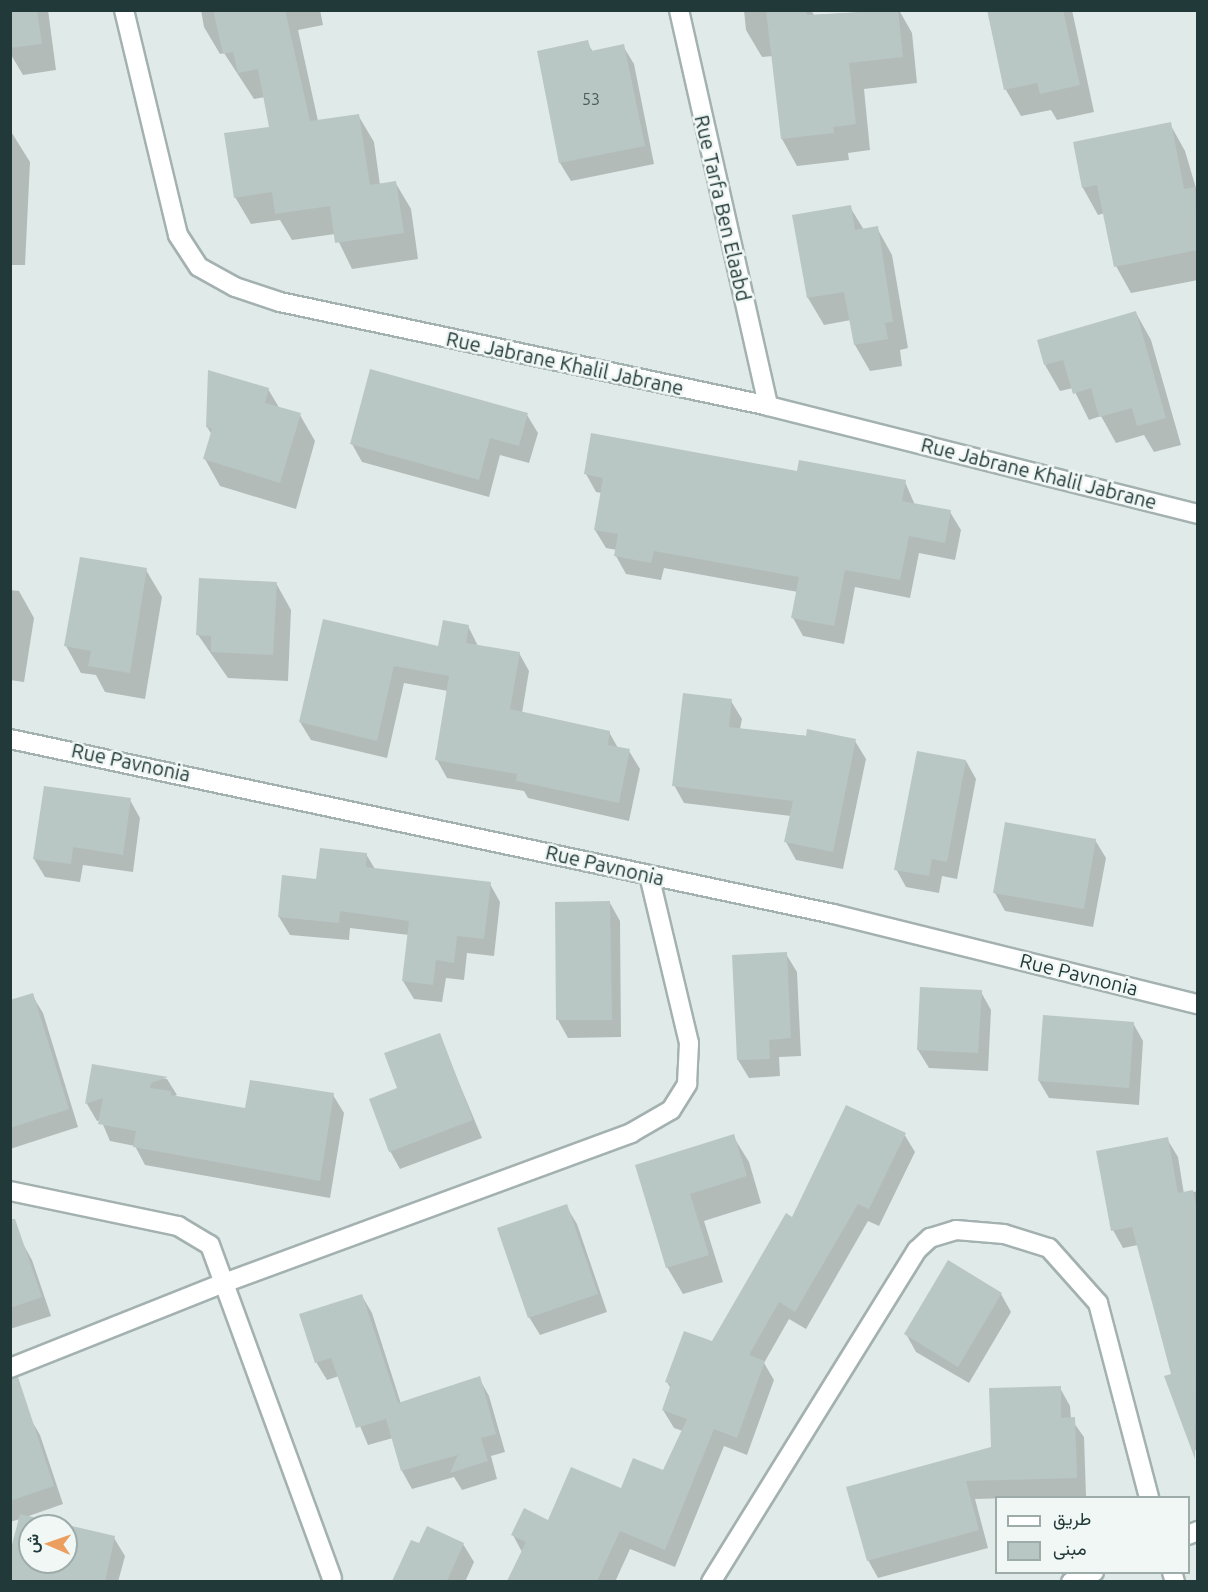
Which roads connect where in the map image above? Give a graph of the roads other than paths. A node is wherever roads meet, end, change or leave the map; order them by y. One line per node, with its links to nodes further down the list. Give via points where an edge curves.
1 (124, 10): 3 (street, Rue Jabrane Khalil Jabrane, via 169,209 188,254 218,279 280,302)
2 (679, 10): 3 (street, Rue Tarfa Ben Elaabd)
3 (768, 406): 4 (street, Rue Jabrane Khalil Jabrane)
4 (1197, 514)
5 (10, 739): 6 (street, Rue Pavnonia)
6 (649, 875): 7 (street, Rue Pavnonia, via 844,917); 9 (street, via 690,1043 687,1084 671,1110 631,1132)
7 (1197, 1004)
8 (10, 1191): 9 (street, via 178,1226 210,1245)
9 (224, 1283): 10 (street); 13 (street)
10 (10, 1368)
11 (1149, 1496): 14 (street, via 1098,1303 1049,1248 1004,1234 956,1230 930,1238 917,1250)
12 (1089, 1574): 15 (street)
13 (332, 1578)
14 (711, 1581)
15 (1071, 1581)

